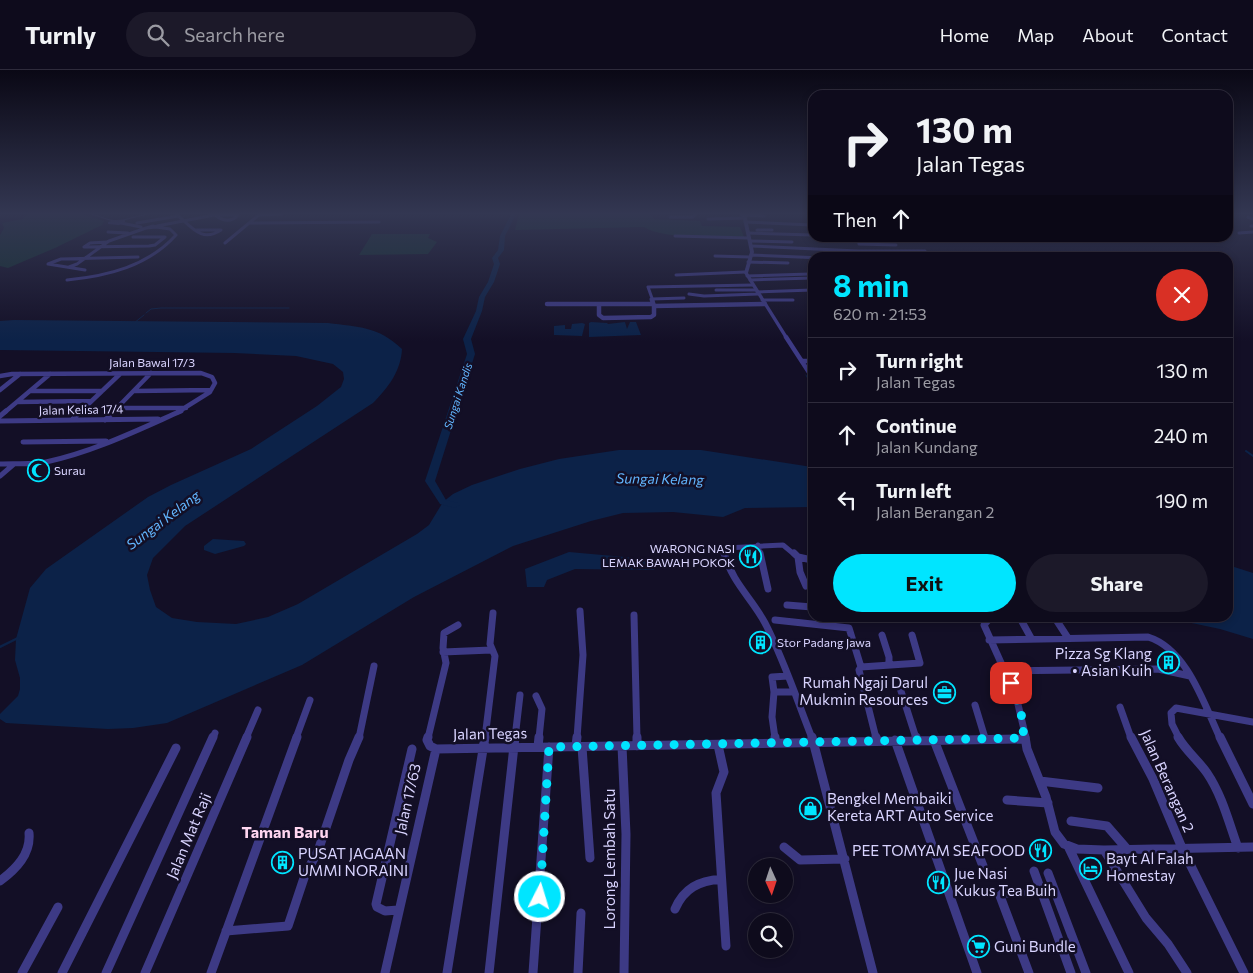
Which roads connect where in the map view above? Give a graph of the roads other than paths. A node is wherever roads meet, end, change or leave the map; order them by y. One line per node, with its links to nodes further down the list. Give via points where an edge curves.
1 (88, 256): 6 (street)
2 (151, 256): 16 (street, via 98,277)
3 (751, 256): 8 (street)
4 (756, 256): 7 (street)
5 (138, 257): 6 (street)
6 (85, 258): 10 (street); 10 (street, via 61,259 48,264)
7 (808, 258)
8 (748, 262): 9 (street); 14 (street)
9 (788, 264)
10 (67, 268): 11 (street)
11 (85, 270)
12 (808, 274): 14 (street)
13 (676, 275): 14 (street)
14 (748, 276): 15 (street); 17 (street)
15 (808, 278)
16 (67, 280)
17 (753, 285): 20 (street); 25 (street, via 653,286 648,287)
18 (716, 290): 20 (street)
19 (808, 290): 20 (street)
20 (757, 292): 21 (street); 24 (street)
21 (689, 294)
22 (684, 298): 25 (street)
23 (794, 300): 24 (street)
24 (764, 302): 25 (street); 28 (street)
25 (652, 303): 27 (street); 27 (street, via 654,315 651,317 603,318 599,315)
26 (547, 304): 27 (street)
27 (599, 304)
28 (786, 337): 29 (street)
29 (803, 361): 30 (street); 31 (street)
30 (808, 361)
31 (808, 370)
32 (151, 373): 35 (street, Jalan Bawal 17/3); 38 (street); 39 (street, Jalan Bawal 17/3, via 201,373 212,377 215,383)
33 (20, 374): 34 (street, Jalan Bawal 17/3); 36 (street, Jalan Bawal 17/3); 37 (street)
34 (50, 374): 35 (street, Jalan Bawal 17/3); 41 (street)
35 (120, 374): 40 (street)
36 (0, 376)
37 (0, 390)
38 (135, 390): 39 (street); 44 (street)
39 (211, 390): 45 (street)
40 (102, 391): 41 (street); 42 (street)
41 (30, 392): 43 (street)
42 (91, 401): 43 (street); 48 (street)
43 (17, 402): 46 (street)
44 (118, 408): 45 (street); 49 (street)
45 (187, 408): 47 (street)
46 (0, 416)
47 (162, 419): 49 (street, Jalan Kelisa 17/4); 51 (street)
48 (72, 420): 49 (street, Jalan Kelisa 17/4); 50 (street, Jalan Kelisa 17/4)
49 (105, 420)
50 (0, 421)
51 (111, 441): 52 (street); 54 (street, via 45,462)
52 (23, 442)
53 (0, 464): 54 (street)
54 (14, 464): 56 (street)
55 (0, 469): 56 (street)
56 (8, 469): 57 (street)
57 (0, 476)
58 (758, 545): 59 (street, via 783,545); 62 (street); 84 (street, via 726,548 724,555 738,586 772,635)
59 (798, 557): 60 (street); 61 (street)
60 (808, 559)
61 (806, 586)
62 (768, 589)
63 (787, 605): 64 (street)
64 (808, 607)
65 (580, 611): 107 (street, via 583,655)
66 (493, 613): 78 (street)
67 (634, 615): 109 (street)
68 (775, 620): 82 (street, via 849,628)
69 (987, 622): 77 (street, via 984,625)
70 (1022, 622): 75 (street)
71 (1058, 622): 76 (street)
72 (458, 625): 79 (street, via 444,633)
73 (882, 635): 80 (street)
74 (912, 635): 80 (street, via 920,663)
75 (1031, 638): 76 (street); 77 (street)
76 (1068, 638): 85 (street, via 1148,637 1158,640 1179,658)
77 (989, 640): 83 (street)
78 (491, 650): 79 (street); 113 (street, via 495,656)
79 (443, 652): 116 (street, via 446,663 427,740)
80 (889, 664): 82 (street)
81 (374, 666): 143 (street, via 358,743 348,760 288,926)
82 (860, 667): 100 (street)
83 (1006, 671): 85 (street, via 1158,669); 99 (street, via 1021,712)
84 (788, 676): 87 (street, via 772,678); 88 (street)
85 (1190, 676): 95 (street)
86 (900, 688): 102 (street)
87 (774, 692): 88 (street); 105 (street, via 772,718)
88 (794, 692): 104 (street)
89 (520, 695): 114 (street)
90 (536, 696): 110 (street, via 542,709)
91 (310, 700): 143 (street)
92 (975, 705): 98 (street)
93 (1120, 707): 127 (street, Jalan Berangan 2)
94 (258, 710): 148 (street, Jalan Mat Raji)
95 (1209, 714): 96 (street); 121 (street); 128 (street, via 1176,708 1171,713 1172,724 1183,746 1207,773 1221,800)
96 (1253, 722)
97 (215, 733): 147 (street)
98 (985, 738): 99 (street, Jalan Tegas); 103 (street, Jalan Tegas)
99 (1024, 738): 117 (street)
100 (877, 740): 101 (street, Jalan Tegas); 104 (street, Jalan Tegas)
101 (895, 740): 102 (street, Jalan Tegas); 157 (street)
102 (917, 740): 103 (street, Jalan Tegas)
103 (934, 740): 133 (street)
104 (814, 742): 105 (street, Jalan Tegas); 132 (street)
105 (775, 743): 106 (street, Jalan Tegas)
106 (718, 745): 109 (street, Jalan Tegas); 136 (street, via 724,772 716,793)
107 (579, 746): 108 (street, Jalan Tegas); 111 (street, Jalan Tegas); 131 (street)
108 (622, 746): 109 (street, Jalan Tegas); 155 (street, Lorong Lembah Satu, via 626,834)
109 (637, 746)
110 (538, 747): 111 (street, Jalan Tegas); 114 (street, Jalan Tegas)
111 (549, 747): 153 (street)
112 (176, 748): 146 (street)
113 (482, 748): 114 (street, Jalan Tegas); 116 (street, Jalan Tegas); 151 (street)
114 (515, 748): 152 (street)
115 (412, 749): 141 (street, via 376,904 385,911)
116 (436, 749): 141 (street, Jalan 17/63)
117 (1040, 781): 118 (street); 120 (street)
118 (1098, 788)
119 (1007, 800): 120 (street)
120 (1048, 803): 124 (street, via 1055,832)
121 (1253, 804)
122 (1071, 821): 129 (street, via 1107,826)
123 (29, 833): 137 (street, via 31,841 26,853 10,875)
124 (1068, 846): 130 (street); 161 (street)
125 (784, 847): 132 (street, via 800,860)
126 (1253, 847): 128 (street)
127 (1182, 848): 128 (street); 129 (street); 163 (street, Jalan Berangan 2)
128 (1238, 848)
129 (1127, 849): 130 (street)
130 (1104, 850): 162 (street, via 1146,918)
131 (590, 858)
132 (845, 859): 156 (street)
133 (983, 866)
134 (1034, 871): 159 (street)
135 (1048, 873): 160 (street)
136 (721, 879): 140 (street, via 703,881 694,886 679,896); 144 (street)
137 (0, 881)
138 (1020, 893): 158 (street, via 1003,893 1000,896)
139 (58, 906): 145 (street)
140 (675, 909)
141 (398, 910): 150 (street, Jalan 17/63)
142 (581, 913): 154 (street)
143 (226, 930): 149 (street)
144 (726, 946)
145 (22, 973)
146 (62, 973)
147 (106, 973)
148 (145, 973)
149 (211, 973)
150 (385, 973)
151 (447, 973)
152 (489, 973)
153 (533, 973)
154 (578, 973)
155 (624, 973)
156 (873, 973)
157 (977, 973)
158 (1029, 973)
159 (1071, 973)
160 (1086, 973)
161 (1129, 973)
162 (1186, 973)
163 (1244, 973)

